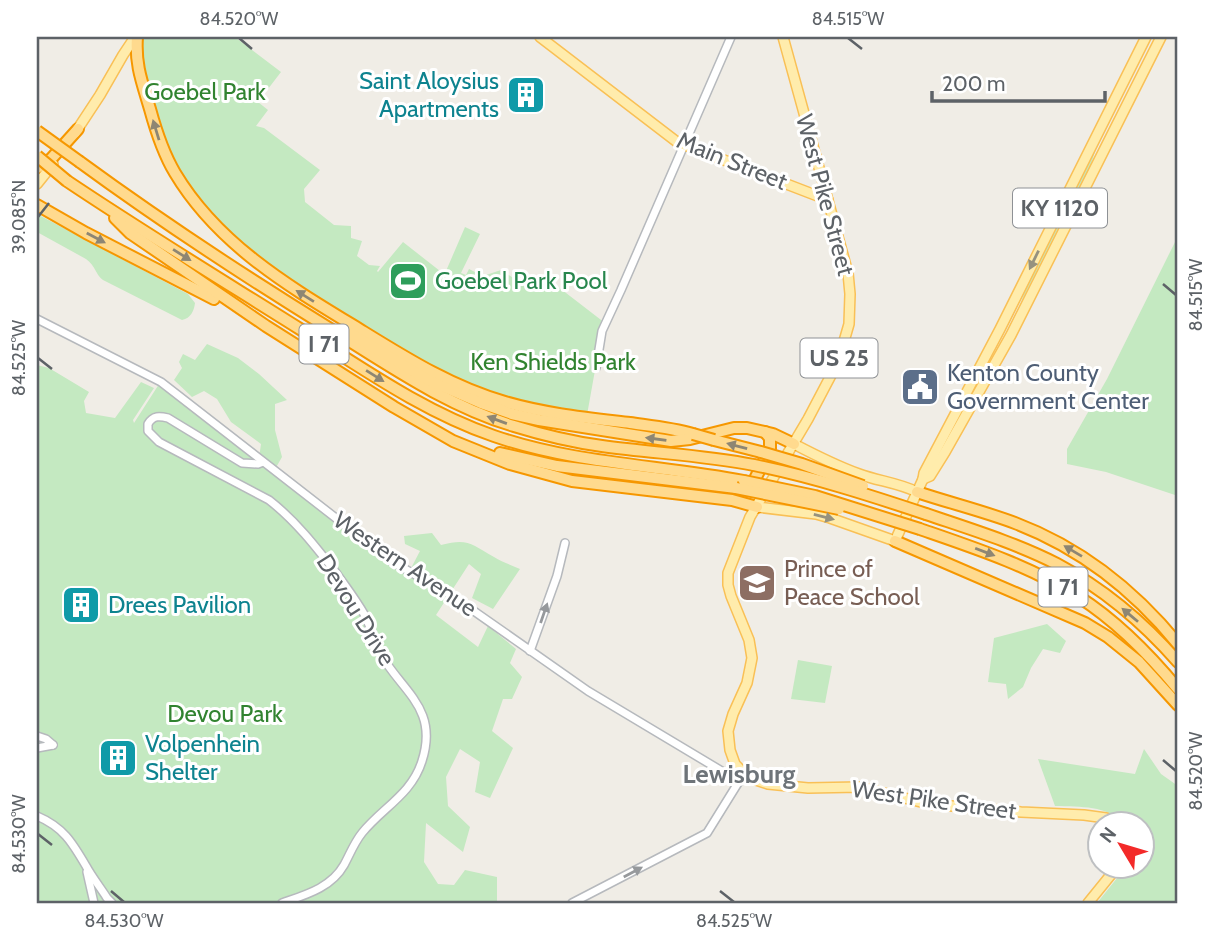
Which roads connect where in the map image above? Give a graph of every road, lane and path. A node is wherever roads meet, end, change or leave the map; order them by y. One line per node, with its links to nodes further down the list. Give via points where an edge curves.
1 (136, 37): 7 (main road); 20 (highway, one-way to 1, via 443,378 288,285 244,253 175,173 159,139 138,69)
2 (540, 37): 9 (main road, Main Street)
3 (731, 37): 9 (street)
4 (783, 37): 13 (main road, West Pike Street)
5 (1146, 37): 27 (main road, KY 1120, one-way to 27)
6 (1161, 37): 27 (main road, KY 1120, via 1003,350 945,452)
7 (78, 129): 11 (highway); 12 (main road)
8 (37, 131): 16 (highway, I 71, bridge, via 196,244)
9 (683, 145): 13 (main road, Main Street); 19 (street, via 605,323)
10 (37, 156): 15 (highway, I 71, bridge)
11 (37, 168)
12 (37, 184)
13 (828, 200): 23 (main road, West Pike Street / US 25, via 848,274 849,324 832,375)
14 (37, 205): 18 (highway, one-way to 18)
15 (103, 206): 18 (highway, via 130,233); 25 (highway, I 71, one-way to 25, via 435,411 494,436)
16 (287, 302): 20 (highway, via 458,394 512,414); 31 (highway, I 71, one-way to 16, bridge, via 754,465 603,446 511,425 426,388)
17 (37, 319): 24 (street, Western Avenue, via 162,382)
18 (265, 326): 26 (highway, via 425,425)
19 (596, 368)
20 (565, 420): 21 (highway)
21 (607, 425): 22 (highway, one-way to 21, via 734,428 671,441); 31 (highway, one-way to 21, bridge, via 841,477 761,452 658,426)
22 (765, 432): 23 (highway); 29 (highway, via 771,449 747,496)
23 (794, 444): 28 (main road, via 860,474); 30 (main road, West Pike Street / US 25)
24 (263, 462): 35 (street, Western Avenue, via 391,561 451,595); 48 (street, Devou Drive, via 242,463 168,418 152,418 148,424 148,431 159,442 269,500 306,534 357,603 381,653 417,702 426,736 412,782 362,832 336,876 317,890)
25 (600, 466): 26 (highway); 37 (highway, I 71, one-way to 37, bridge, via 740,485 896,521 1016,564 1053,581 1112,621)
26 (556, 472): 29 (highway, via 597,484)
27 (923, 479): 28 (main road, KY 1120)
28 (917, 492): 32 (main road, KY 1120); 34 (highway, one-way to 28, via 1141,603 1072,550 1015,523)
29 (732, 500): 30 (highway)
30 (757, 507): 32 (main road, one-way to 32, via 830,518); 41 (main road, West Pike Street / US 25, via 728,573 731,596 752,650 751,672 728,731 732,758)
31 (927, 512): 36 (highway, I 71, one-way to 31, via 1109,597 1059,565)
32 (894, 541): 38 (highway, via 1085,622 1129,652)
33 (565, 543): 35 (street, one-way to 33)
34 (1178, 644)
35 (530, 651): 41 (street, Western Avenue, via 730,776)
36 (1178, 662)
37 (1178, 689)
38 (1178, 705)
39 (37, 736): 40 (street, via 53,745)
40 (37, 748)
41 (743, 774): 43 (main road, West Pike Street, via 768,784 859,787 929,804); 49 (street, one-way to 41, via 707,833)
42 (37, 816): 44 (street, via 65,833)
43 (1086, 816)
44 (85, 865): 46 (street); 47 (street)
45 (1107, 880): 50 (main road)
46 (94, 903)
47 (112, 903)
48 (282, 903)
49 (572, 903)
50 (1088, 903)

